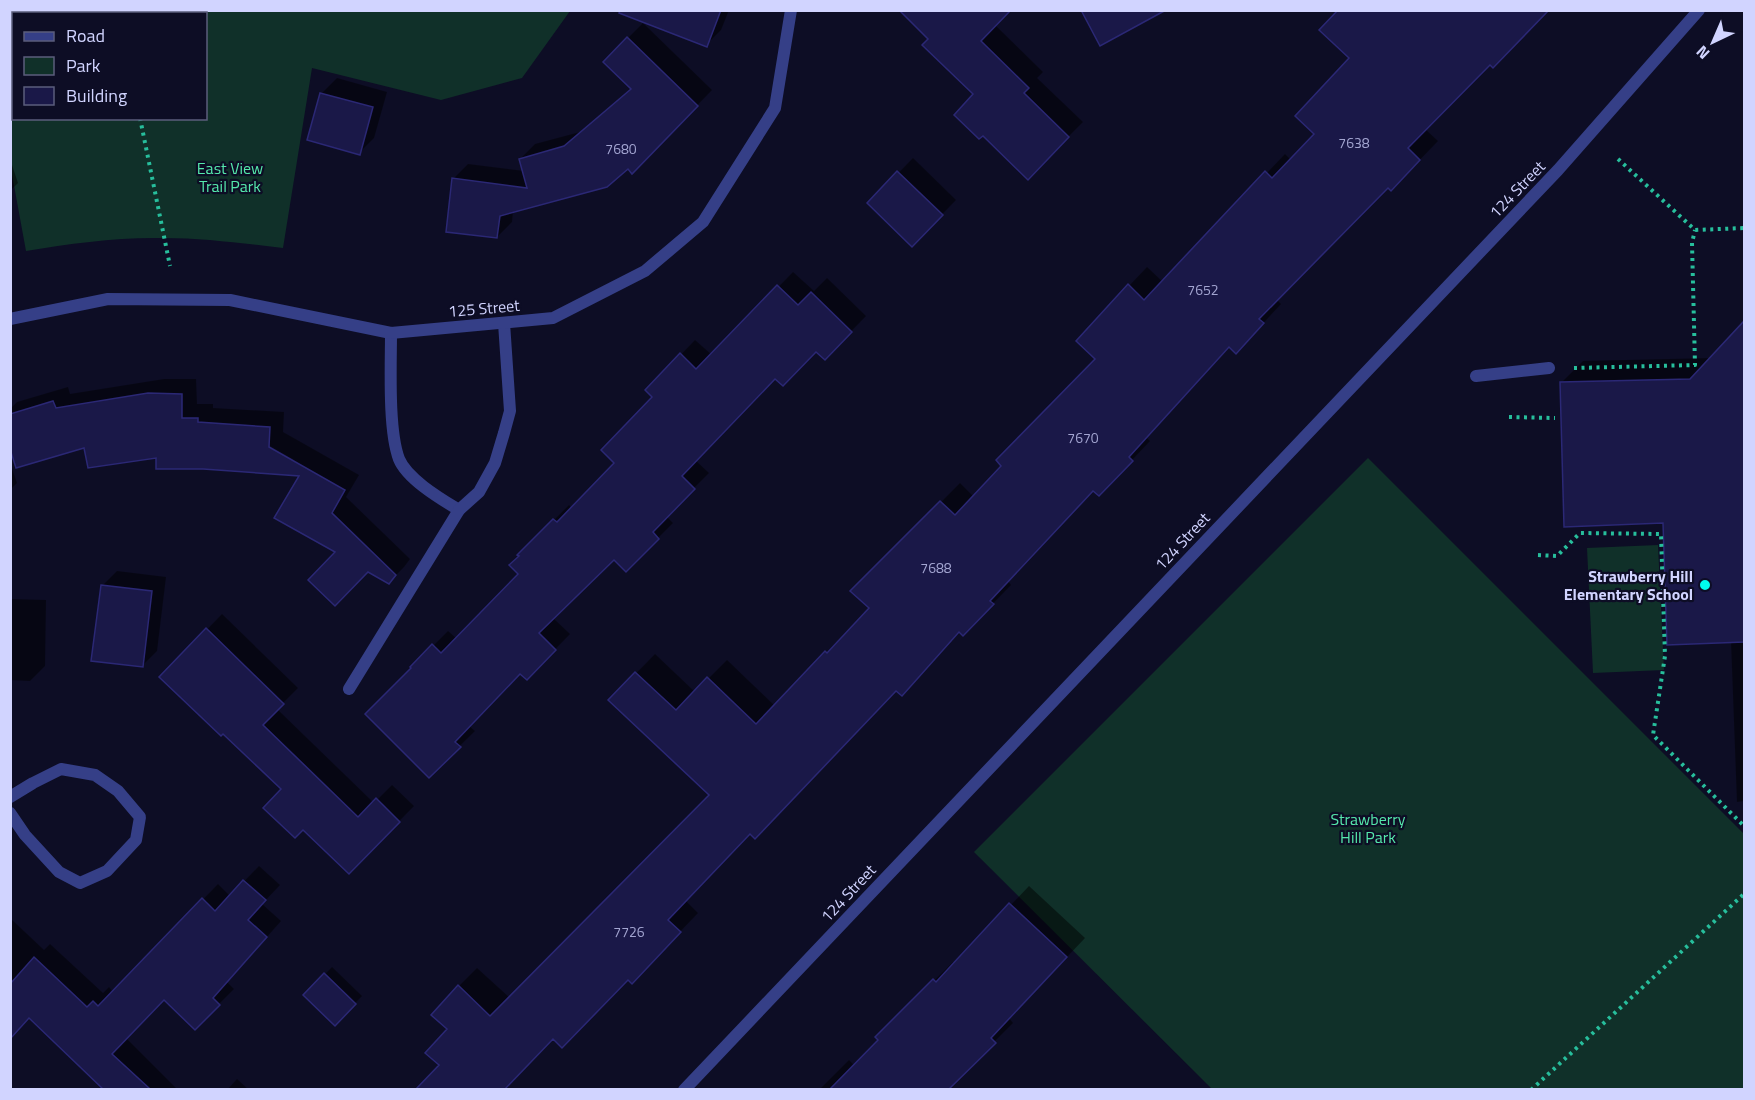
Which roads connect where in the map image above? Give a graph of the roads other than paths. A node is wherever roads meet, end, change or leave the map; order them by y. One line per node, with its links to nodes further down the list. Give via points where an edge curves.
1 (791, 10): 4 (street, 125 Street, via 775,108 703,222 645,271 563,313 553,318)
2 (1699, 10): 12 (street, 124 Street, via 1558,170)
3 (10, 319): 5 (street, 125 Street, via 108,299 230,300)
4 (504, 323): 5 (street, 125 Street); 8 (street, via 510,411 495,463 479,492)
5 (391, 333): 8 (street, via 393,427 399,460 422,485)
6 (1549, 368): 7 (street)
7 (1476, 376)
8 (459, 510): 9 (street)
9 (349, 689)
10 (10, 797): 11 (street, via 61,769 95,775 118,791 140,816 136,840 107,871 80,883 59,872)
11 (10, 813)
12 (684, 1089)

